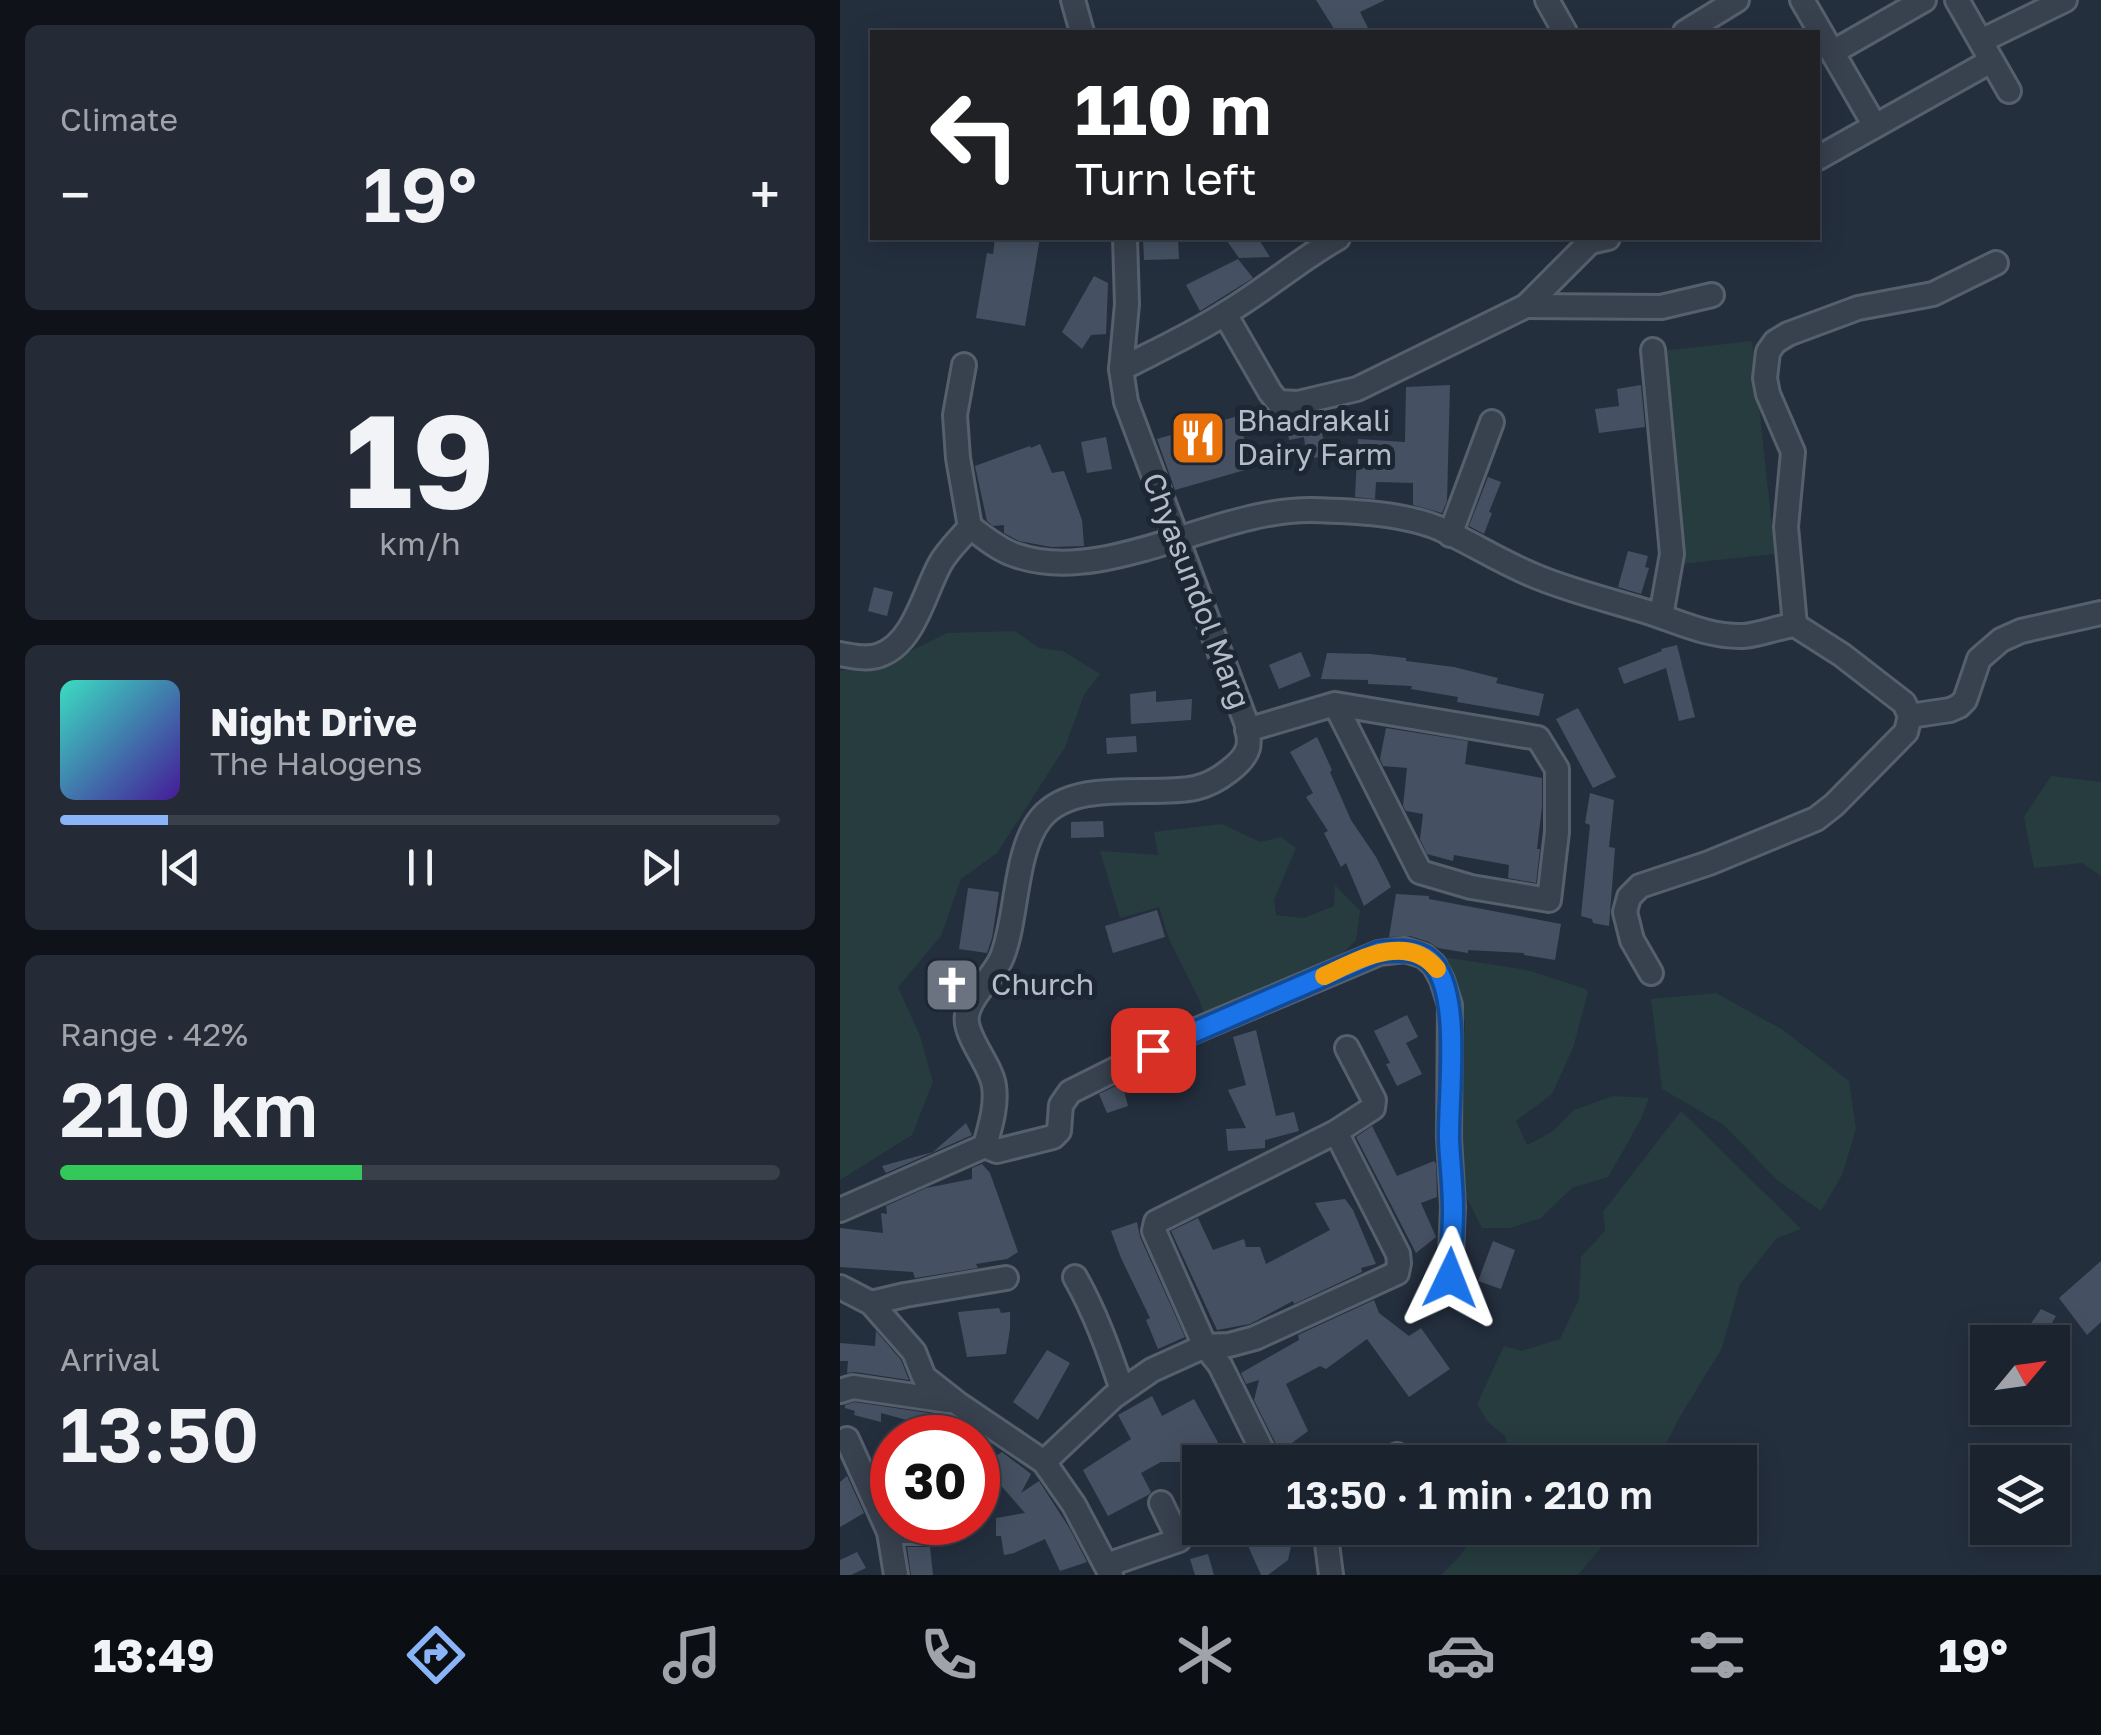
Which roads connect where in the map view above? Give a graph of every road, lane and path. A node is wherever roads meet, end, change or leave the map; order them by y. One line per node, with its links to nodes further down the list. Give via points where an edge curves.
1 (1072, 0): 8 (street)
2 (1547, 0): 9 (street)
3 (1737, 0): 10 (street)
4 (1802, 0): 11 (street)
5 (1924, 0): 14 (street)
6 (1957, 0): 13 (street)
7 (2065, 0): 13 (street)
8 (1081, 30)
9 (1564, 30)
10 (1691, 30)
11 (1820, 30)
12 (1820, 30): 14 (street)
13 (1986, 51): 15 (street); 16 (street)
14 (1833, 52): 16 (street)
15 (2009, 91)
16 (1875, 126): 17 (street)
17 (1820, 157)
18 (1125, 240): 27 (street, Chyasundol Marg)
19 (1599, 240): 23 (street)
20 (1322, 241): 24 (street)
21 (1996, 263): 34 (street, via 1932,294 1858,308 1788,334 1768,352 1768,394 1794,452 1786,527)
22 (1712, 295): 23 (street, via 1661,307)
23 (1526, 306): 24 (street, via 1356,389 1298,403 1278,402)
24 (1224, 314): 27 (street)
25 (1652, 350): 33 (street, via 1672,554)
26 (964, 365): 29 (street, via 955,414)
27 (1121, 369): 31 (street, Chyasundol Marg, via 1126,402)
28 (1492, 422): 30 (street)
29 (970, 527): 31 (street, via 1013,555 1042,562 1114,557); 35 (street, via 942,560 902,639 880,656)
30 (1450, 535): 31 (street, via 1397,517 1307,510); 33 (street, via 1542,579)
31 (1177, 537): 38 (street, Chyasundol Marg)
32 (2101, 613): 37 (street, via 2001,640 1978,659 1958,706)
33 (1661, 616): 34 (street, via 1685,627 1745,636)
34 (1794, 625): 37 (street, via 1904,703)
35 (840, 654)
36 (1335, 704): 36 (street, via 1538,738 1557,769 1549,900 1420,872); 38 (street)
37 (1910, 716): 39 (street, via 1906,732 1816,819 1640,886 1628,897 1632,940)
38 (1247, 730): 42 (street, Chyasundol Marg, via 1249,746 1240,763 1217,780 1194,788 1096,792 1042,816 1028,843 1003,955 966,1018 994,1086)
39 (1652, 973)
40 (1347, 1048): 41 (street, via 1374,1100)
41 (1336, 1132): 49 (street, via 1156,1222 1154,1231); 49 (street, via 1398,1254 1397,1272 1255,1338)
42 (985, 1146): 43 (street); 46 (street, via 997,1151 1054,1137 1070,1092 1341,968 1379,952 1405,950 1434,965 1450,1005)
43 (840, 1210)
44 (1075, 1277): 50 (street)
45 (1006, 1278): 48 (street)
46 (1450, 1278)
47 (840, 1287): 48 (street)
48 (871, 1304): 52 (street, via 914,1352 924,1377)
49 (1205, 1346): 50 (street); 54 (street)
50 (1122, 1390): 55 (street)
51 (840, 1391): 52 (street, via 853,1387)
52 (957, 1403): 55 (street)
53 (842, 1441): 56 (street)
54 (1260, 1445)
55 (1044, 1462): 60 (street)
56 (870, 1495)
57 (1161, 1503): 60 (street, via 1179,1540)
58 (891, 1545): 61 (street)
59 (1327, 1545): 62 (street)
60 (1109, 1570)
61 (896, 1575)
62 (1331, 1575)

